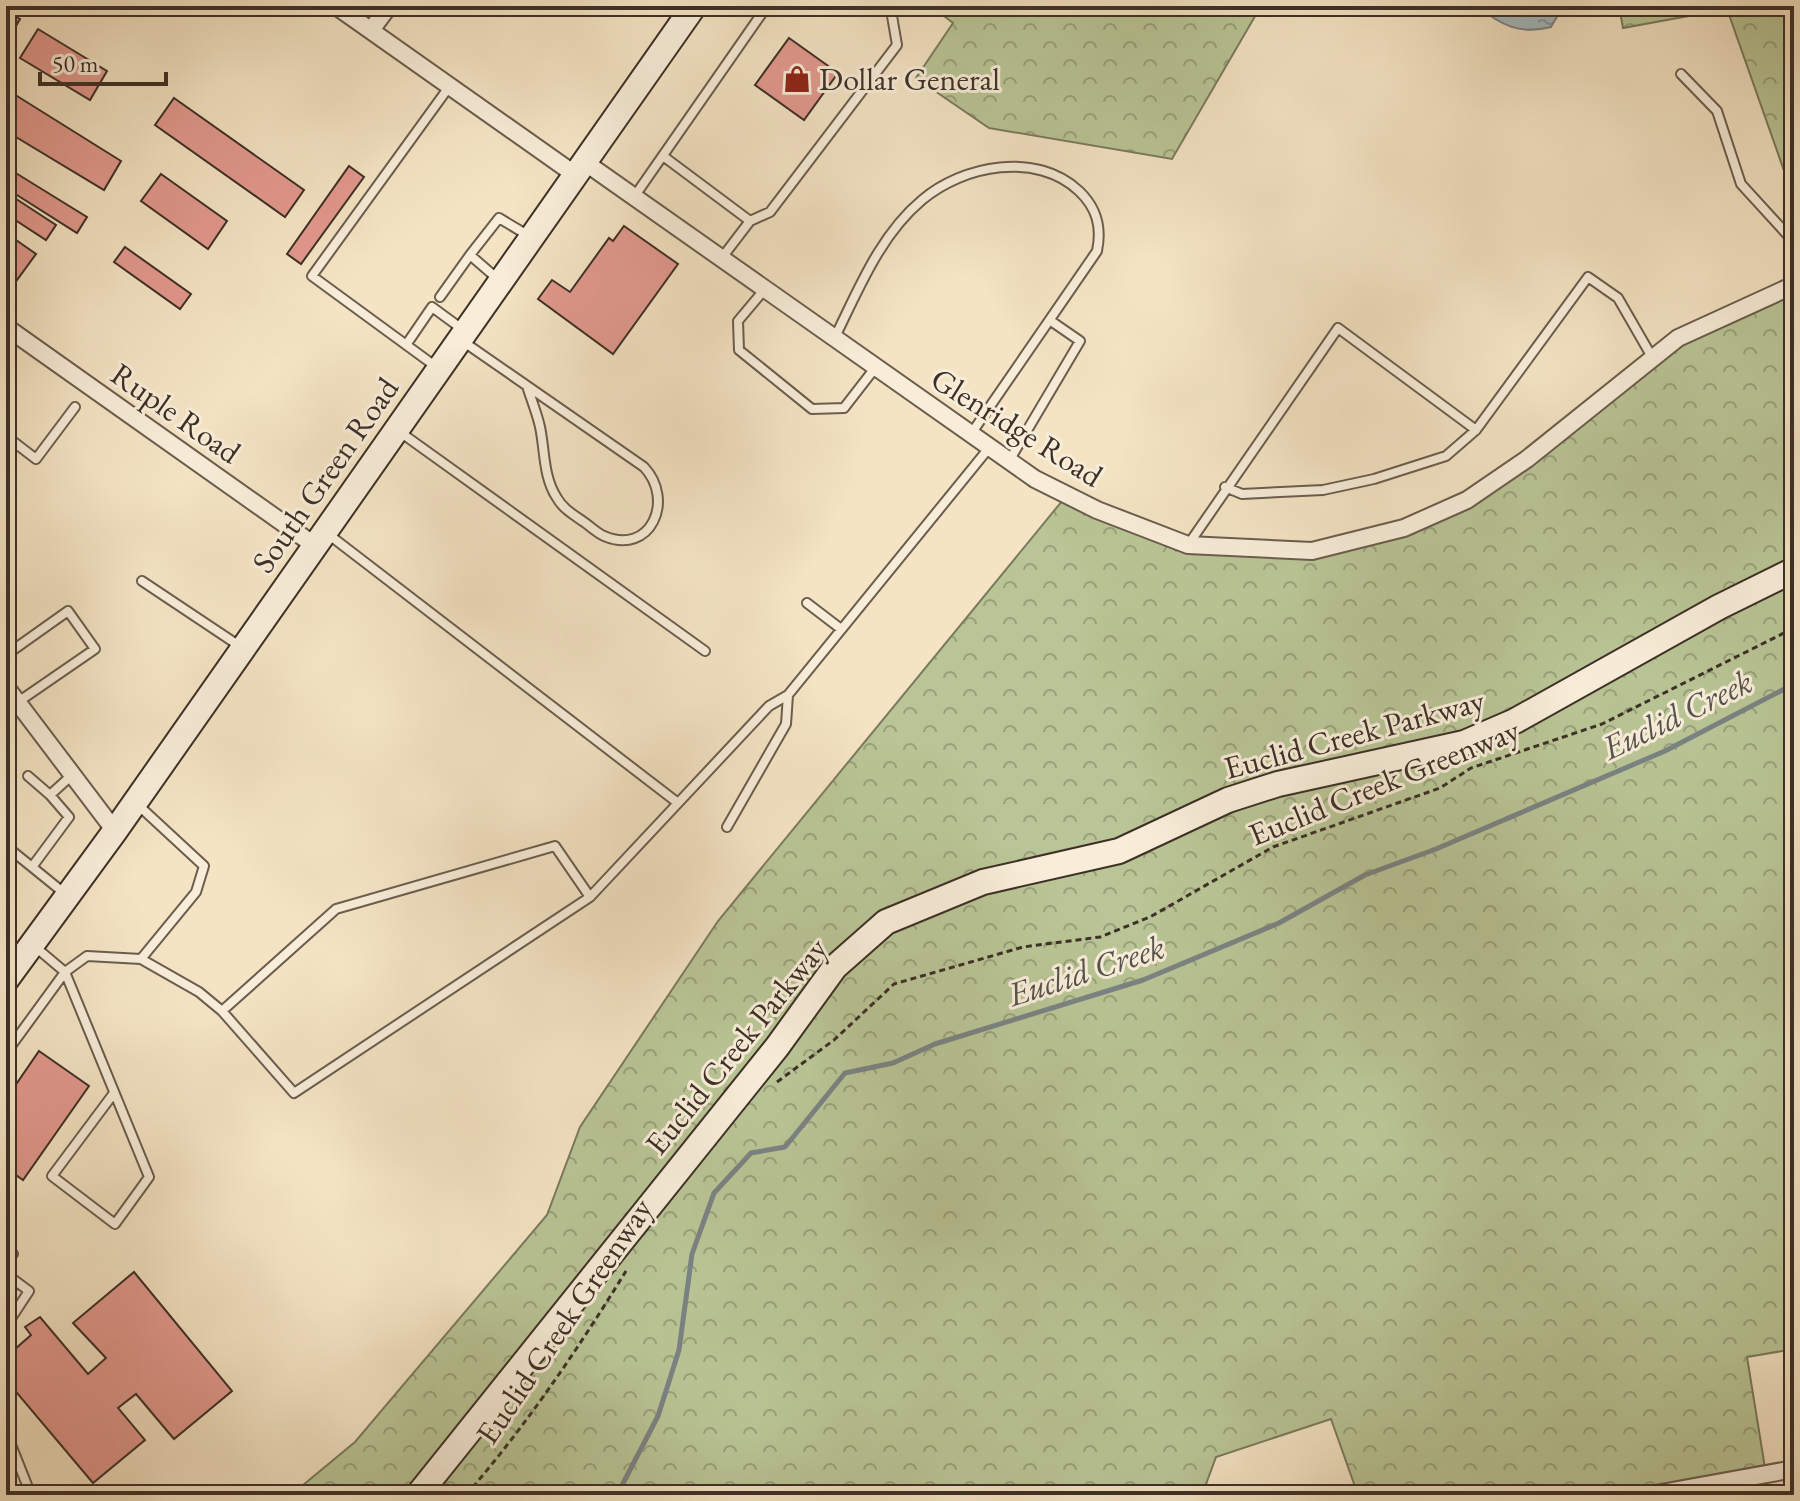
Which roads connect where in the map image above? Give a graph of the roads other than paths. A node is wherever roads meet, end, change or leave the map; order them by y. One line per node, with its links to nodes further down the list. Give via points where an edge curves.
1 (336, 6): 6 (street, Glenridge Road)
2 (389, 6): 6 (street)
3 (694, 6): 10 (street, South Green Road)
4 (767, 6): 9 (lane)
5 (886, 6): 12 (lane, via 897,45 770,212)
6 (371, 30): 8 (street, Glenridge Road)
7 (1681, 74): 14 (lane, via 1717,111 1741,184)
8 (450, 86): 10 (street, Glenridge Road); 25 (lane, via 312,276)
9 (663, 156): 11 (lane); 12 (lane)
10 (582, 170): 11 (street, Glenridge Road); 13 (street, South Green Road)
11 (634, 197): 16 (street, Glenridge Road)
12 (750, 221): 16 (lane)
13 (533, 238): 15 (lane, via 499,218); 17 (street, South Green Road)
14 (1794, 242)
15 (470, 255): 17 (lane); 20 (lane)
16 (721, 259): 19 (street, Glenridge Road)
17 (502, 282): 23 (street, South Green Road)
18 (1794, 285): 26 (street, Glenridge Road, via 1678,338)
19 (764, 290): 24 (street, Glenridge Road); 27 (lane, via 738,321 739,350 812,409 844,408)
20 (440, 297)
21 (1051, 321): 24 (lane, via 1097,251 1101,232 1091,202 1065,178 1032,167 1000,167 965,176 922,199 890,234); 34 (lane); 36 (lane, via 1080,341)
22 (6, 327): 38 (street, Ruple Road)
23 (463, 336): 25 (lane, via 432,307); 28 (street, South Green Road); 29 (lane)
24 (834, 340): 27 (street, Glenridge Road)
25 (406, 345): 28 (lane)
26 (1652, 357): 32 (lane, via 1618,298 1588,277); 39 (street, Glenridge Road, via 1527,459 1467,500 1404,528 1312,551)
27 (875, 368): 34 (street, Glenridge Road)
28 (439, 369): 31 (street, South Green Road)
29 (527, 386): 29 (lane, via 654,478 660,506 647,530 635,538 604,536 557,498 548,480)
30 (75, 407): 33 (lane, via 36,459)
31 (396, 430): 38 (street, South Green Road); 45 (lane)
32 (1476, 430): 37 (lane, via 1446,456 1374,479 1323,490 1242,494); 37 (lane, via 1338,328)
33 (6, 436)
34 (969, 436): 35 (street, Glenridge Road)
35 (989, 448): 36 (street, Glenridge Road); 43 (lane)
36 (1009, 462): 39 (street, Glenridge Road, via 1097,510)
37 (1225, 487): 39 (lane)
38 (319, 538): 44 (street, South Green Road); 54 (lane)
39 (1188, 545)
40 (1794, 570): 73 (street, Euclid Creek Parkway, via 1515,721 1464,743 1278,784 1228,800 1119,851 983,882 886,922 835,967 777,1047)
41 (142, 581): 44 (lane)
42 (807, 603): 43 (lane)
43 (841, 629): 48 (lane)
44 (242, 648): 53 (street, South Green Road)
45 (705, 651)
46 (6, 655): 49 (lane, via 68,611 95,649)
47 (6, 687): 49 (street)
48 (788, 695): 54 (lane, via 769,706); 55 (lane, via 786,724)
49 (18, 702): 50 (street)
50 (73, 775): 52 (lane); 56 (street)
51 (28, 776): 52 (lane)
52 (50, 795): 58 (lane, via 69,817)
53 (135, 802): 56 (street, South Green Road); 62 (lane, via 204,866 196,892)
54 (678, 803): 60 (lane)
55 (727, 827)
56 (115, 831): 59 (street, South Green Road)
57 (6, 846): 58 (lane)
58 (32, 867): 59 (lane)
59 (68, 896): 61 (street, South Green Road)
60 (590, 897): 65 (lane, via 555,846 336,909); 65 (lane, via 294,1093)
61 (32, 945): 63 (lane); 64 (street, South Green Road)
62 (141, 959): 63 (lane, via 87,956); 65 (lane)
63 (65, 972): 66 (lane); 67 (lane)
64 (6, 980)
65 (222, 1011)
66 (6, 1053)
67 (114, 1093): 67 (lane, via 149,1177 115,1224 52,1176)
68 (6, 1274): 69 (lane, via 29,1291)
69 (6, 1326)
70 (6, 1432): 72 (lane)
71 (1794, 1469): 74 (street)
72 (31, 1495)
73 (418, 1495)
74 (1650, 1495)

